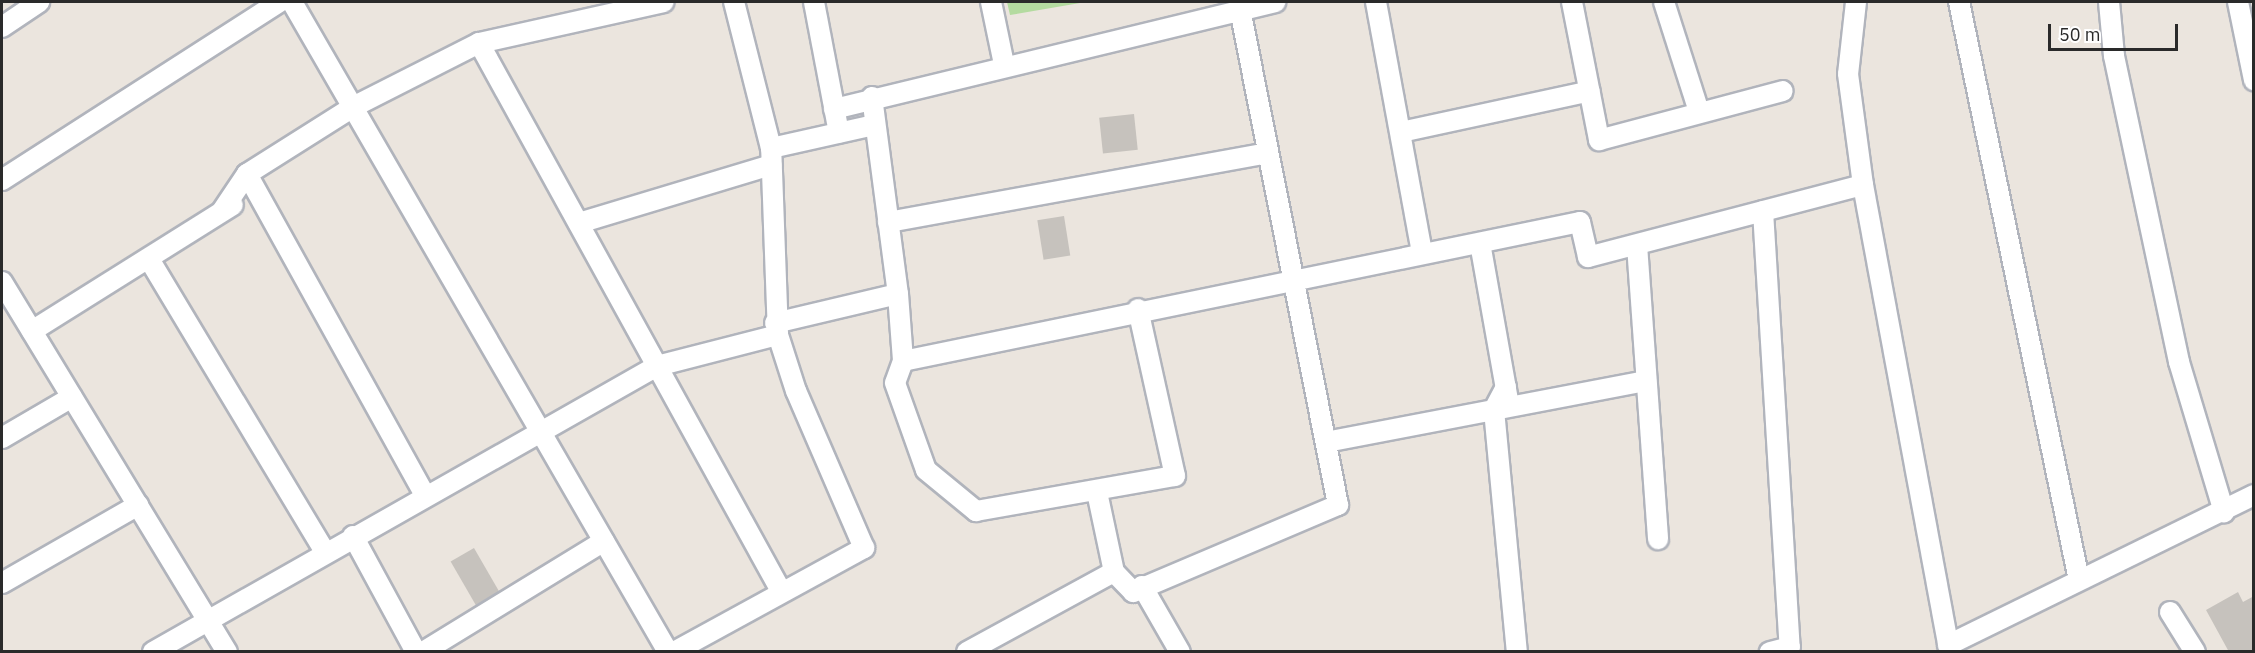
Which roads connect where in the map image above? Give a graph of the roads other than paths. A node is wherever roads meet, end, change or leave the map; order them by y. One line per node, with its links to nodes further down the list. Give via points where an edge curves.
1 (38, 2): 18 (street)
2 (279, 2): 16 (street)
3 (292, 2): 25 (street)
4 (664, 2): 19 (street)
5 (734, 2): 32 (street)
6 (814, 2): 26 (street)
7 (991, 2): 20 (street)
8 (1275, 2): 17 (street)
9 (1376, 2): 29 (street)
10 (1572, 2): 22 (street)
11 (1664, 2): 27 (street)
12 (1856, 2): 35 (street, via 1848,74)
13 (1959, 2): 67 (street)
14 (2109, 2): 61 (street, via 2114,56 2179,362)
15 (2238, 2): 21 (street)
16 (250, 9): 33 (street)
17 (1240, 9): 20 (street); 31 (street)
18 (2, 27)
19 (480, 43): 25 (street); 38 (street)
20 (1004, 64): 24 (street)
21 (2253, 80)
22 (1590, 91): 27 (street, via 1599,140); 29 (street)
23 (1783, 91): 27 (street)
24 (872, 97): 26 (street); 28 (street)
25 (353, 107): 34 (street); 54 (street)
26 (834, 109): 30 (street)
27 (1699, 112)
28 (874, 125): 30 (street); 37 (street)
29 (1401, 132): 41 (street)
30 (838, 133): 32 (street)
31 (1266, 153): 37 (street); 43 (street)
32 (771, 156): 38 (street); 47 (street)
33 (2, 180)
34 (251, 183): 42 (street, via 222,212); 58 (street)
35 (1863, 185): 36 (street); 73 (street, via 1948,645)
36 (1763, 211): 40 (street); 83 (street, via 1790,647)
37 (888, 222): 45 (street)
38 (579, 223): 50 (street)
39 (1480, 243): 40 (street, via 1580,222 1588,257); 41 (street); 53 (street, via 1506,387)
40 (1637, 246): 51 (street)
41 (1422, 254): 43 (street)
42 (149, 259): 48 (street); 65 (street)
43 (1292, 279): 46 (street); 56 (street)
44 (2, 282): 48 (street)
45 (898, 294): 47 (street); 49 (street)
46 (1138, 309): 49 (street); 57 (street, via 1175,476)
47 (776, 329): 50 (street); 70 (street, via 796,391 864,548)
48 (32, 331): 52 (street)
49 (903, 361): 57 (street, via 895,383 926,470 976,511)
50 (657, 366): 54 (street); 70 (street)
51 (1647, 381): 53 (street); 63 (street)
52 (72, 397): 55 (street); 60 (street)
53 (1502, 409): 56 (street); 82 (street)
54 (539, 429): 58 (street); 64 (street)
55 (2, 438)
56 (1326, 442): 69 (street, via 1338,505)
57 (1097, 492): 66 (street)
58 (425, 495): 62 (street)
59 (2253, 495): 61 (street)
60 (138, 505): 68 (street); 72 (street)
61 (2224, 512): 67 (street)
62 (352, 536): 65 (street); 76 (street)
63 (1658, 539)
64 (604, 541): 77 (street); 78 (street)
65 (325, 552): 72 (street)
66 (1114, 572): 69 (street, via 1133,592); 80 (street)
67 (2079, 580): 73 (street)
68 (2, 583)
69 (1142, 586): 81 (street)
70 (781, 591): 79 (street)
71 (2170, 612): 84 (street)
72 (207, 620): 74 (street); 75 (street)
73 (1974, 643)
74 (153, 651)
75 (227, 651)
76 (416, 651)
77 (423, 651)
78 (668, 651)
79 (674, 651)
80 (967, 651)
81 (1180, 651)
82 (1517, 651)
83 (1770, 651)
84 (2195, 651)

